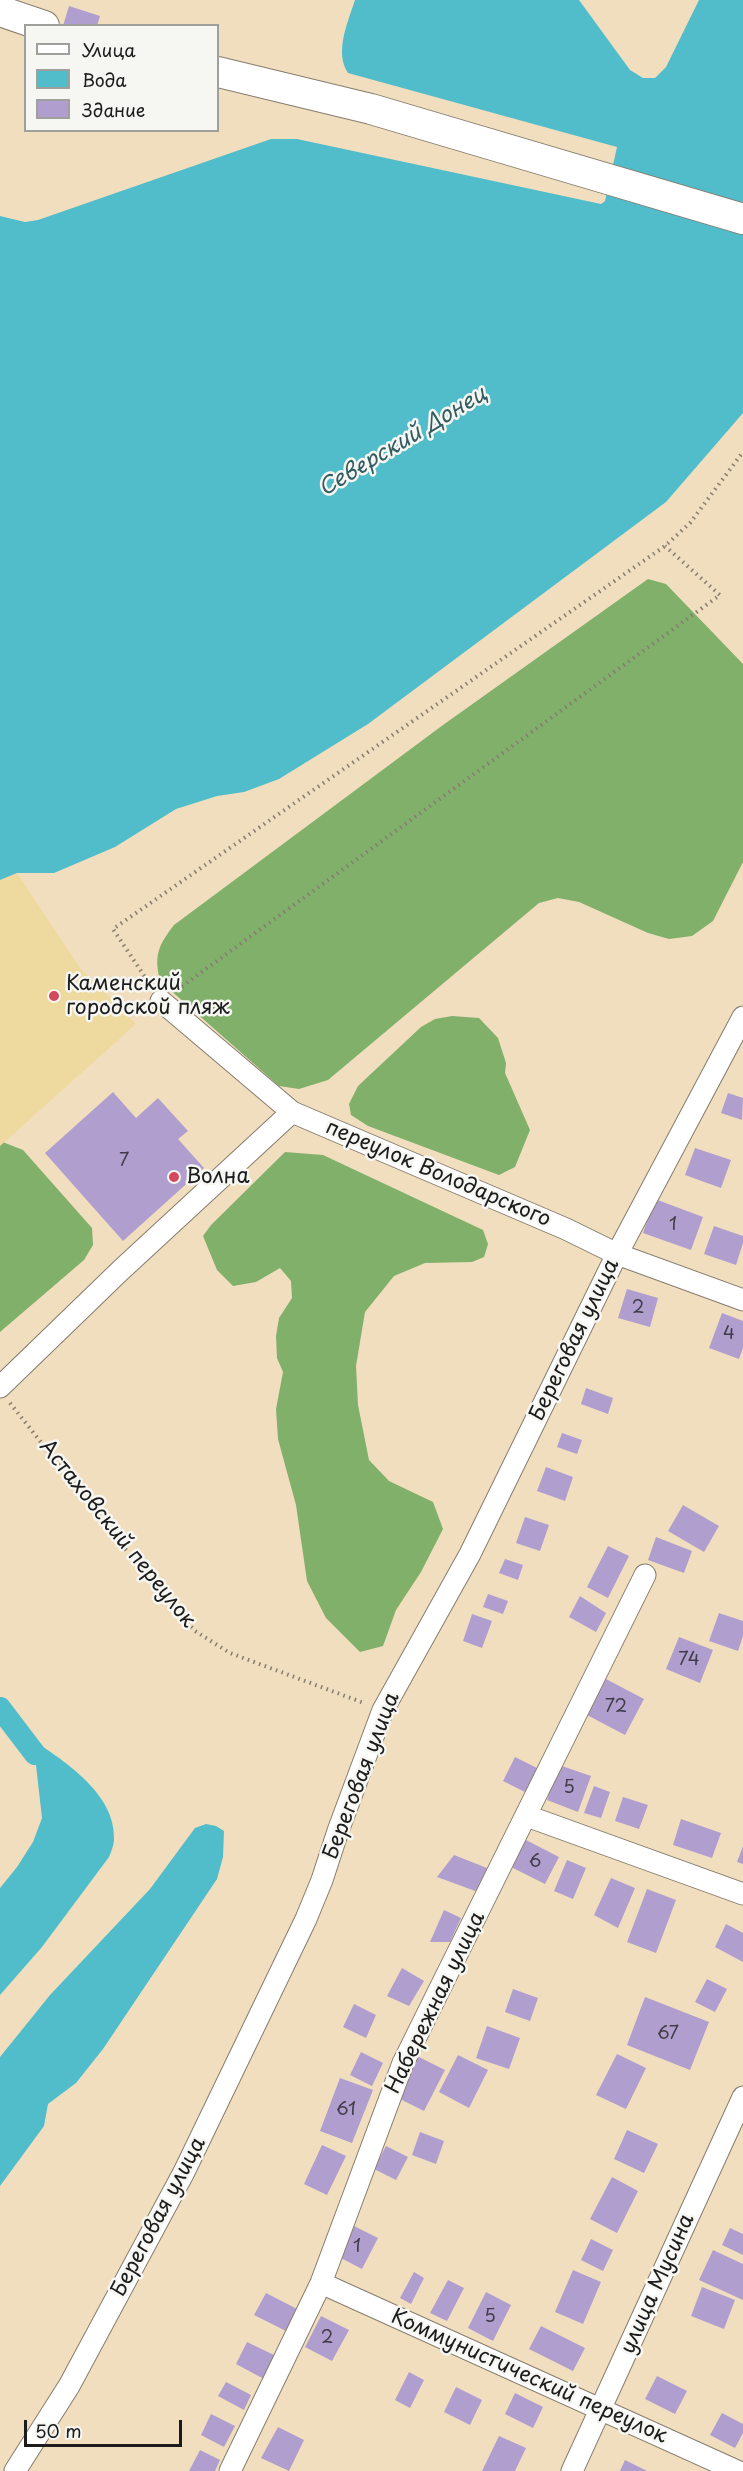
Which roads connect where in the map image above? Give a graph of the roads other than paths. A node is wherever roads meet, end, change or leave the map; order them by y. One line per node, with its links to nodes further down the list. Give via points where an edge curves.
1 (0, 11): 2 (street)
2 (38, 24)
3 (219, 72): 4 (street, via 371,109)
4 (743, 219)
5 (161, 1001): 7 (street, переулок Володарского)
6 (743, 1017): 8 (street, Береговая улица)
7 (292, 1112): 8 (street, переулок Володарского); 10 (street, via 121,1270)
8 (617, 1254): 9 (street, переулок Володарского); 17 (street, Береговая улица, via 470,1554 382,1710 306,1919 194,2151 69,2386)
9 (743, 1300)
10 (4, 1393)
11 (645, 1575): 12 (street, Набережная улица)
12 (527, 1816): 13 (street); 15 (street, Набережная улица, via 403,2063)
13 (743, 1894)
14 (743, 2097): 16 (street, улица Мусина)
15 (321, 2283): 16 (street, Коммунистический переулок); 18 (street, Набережная улица)
16 (601, 2410): 19 (street, улица Мусина); 20 (street, Коммунистический переулок)
17 (15, 2471)
18 (230, 2471)
19 (572, 2471)
20 (737, 2471)

